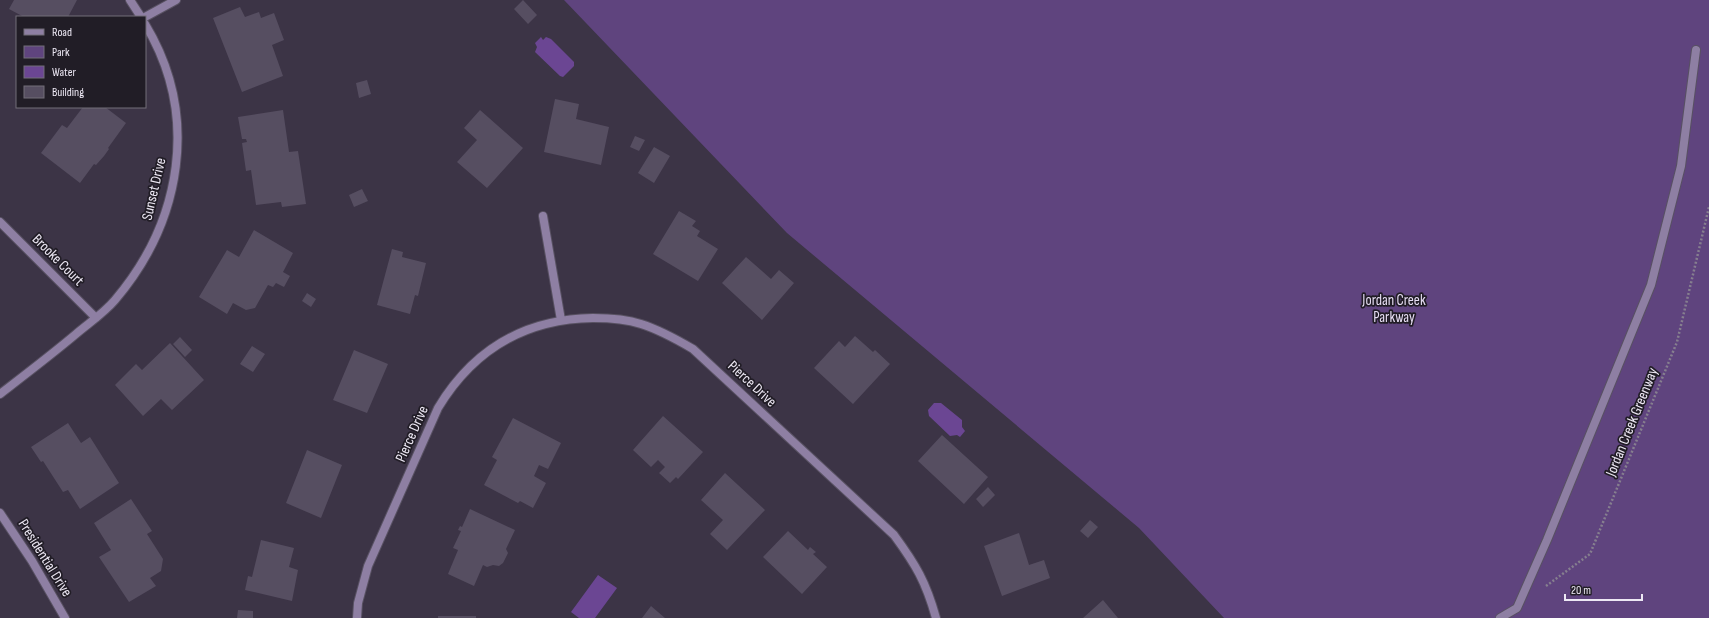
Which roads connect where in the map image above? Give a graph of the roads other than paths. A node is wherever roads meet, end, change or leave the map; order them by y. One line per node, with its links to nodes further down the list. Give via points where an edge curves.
1 (130, 0): 3 (street)
2 (176, 0): 4 (street)
3 (140, 16)
4 (146, 16)
5 (146, 26): 9 (street, Sunset Drive, via 154,39 168,77 175,108 175,172 169,204 158,234 142,264 114,301)
6 (1696, 50): 16 (street, via 1681,166 1651,285 1517,608)
7 (543, 216): 10 (street)
8 (0, 222): 9 (street, Brooke Court)
9 (96, 318): 11 (street, Sunset Drive)
10 (561, 320): 14 (street, Pierce Drive, via 526,330 495,345 470,365 449,390 438,408 368,566 358,603); 15 (street, Pierce Drive, via 613,318 640,323 665,332 693,349 894,535 916,565 929,593)
11 (0, 394)
12 (0, 513): 13 (street, Presidential Drive)
13 (65, 618)
14 (357, 618)
15 (936, 618)
16 (1500, 618)

